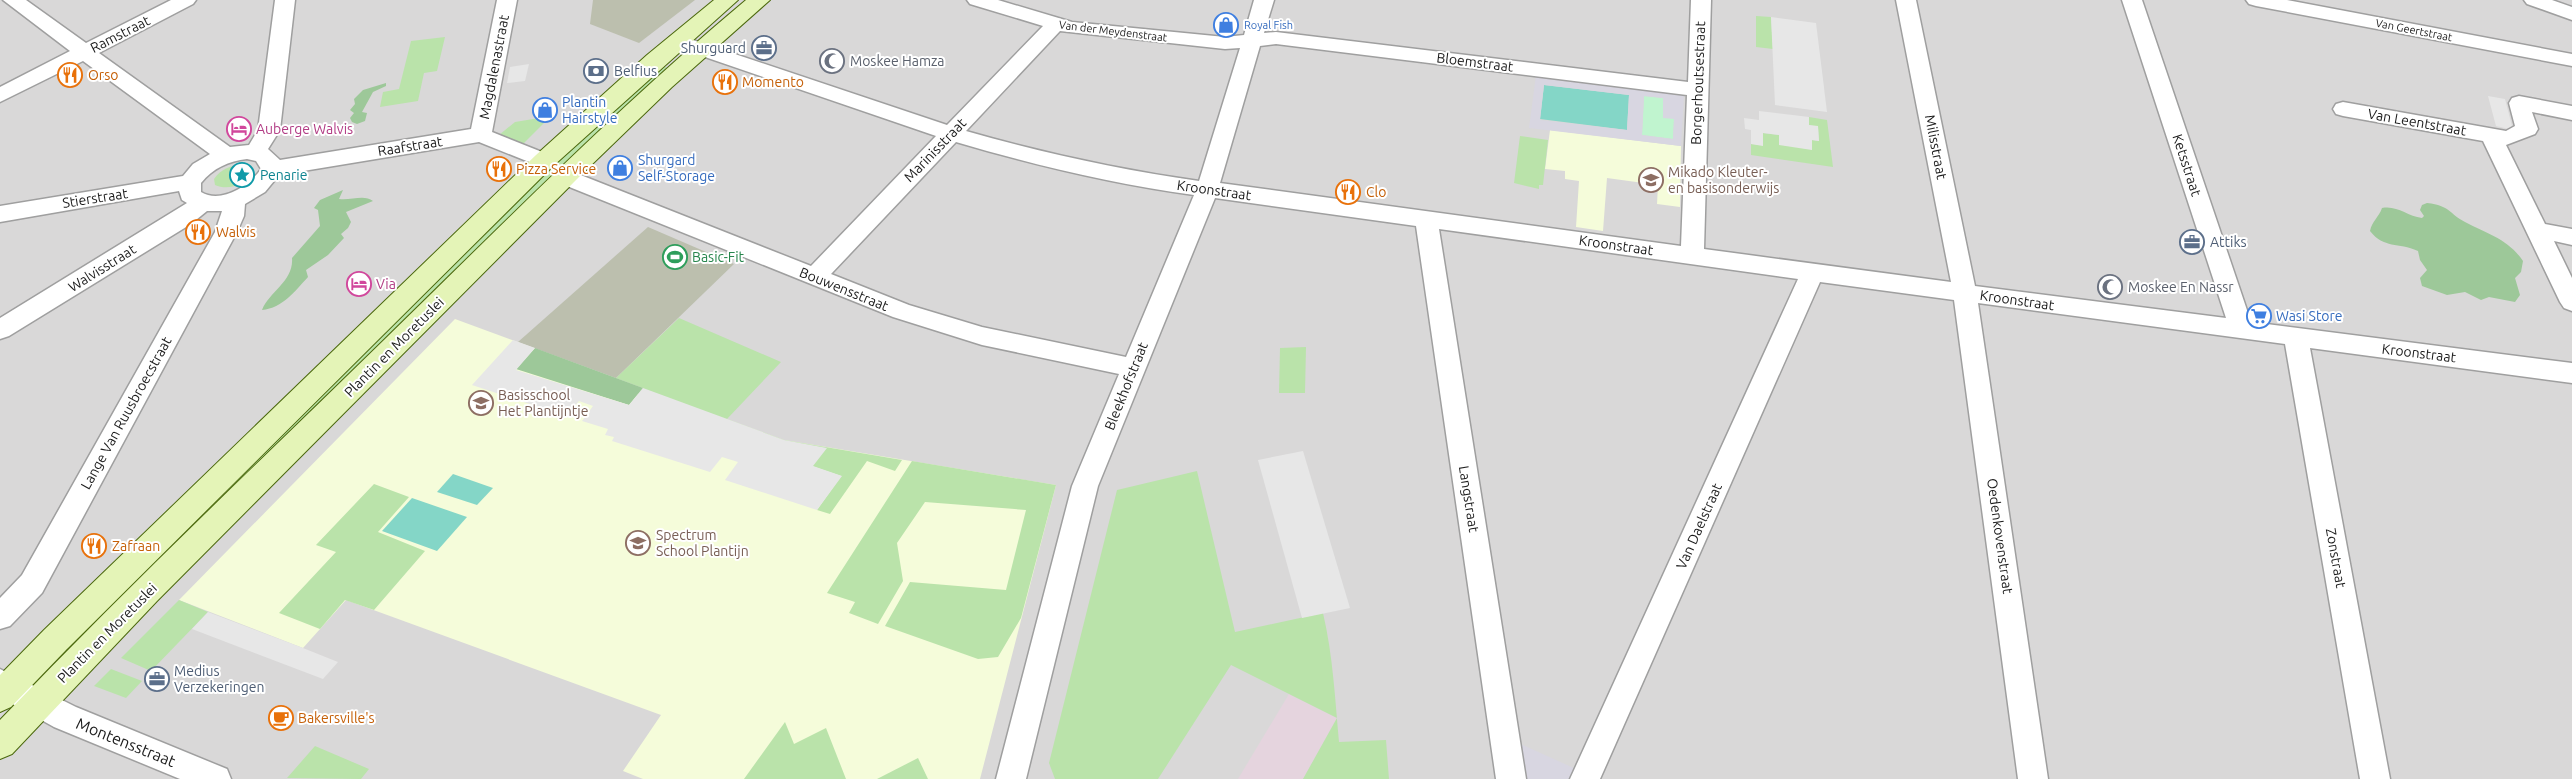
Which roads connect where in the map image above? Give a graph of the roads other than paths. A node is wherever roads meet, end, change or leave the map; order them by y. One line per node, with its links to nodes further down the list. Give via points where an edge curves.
1 (13, 0): 19 (street)
2 (186, 0): 19 (street, Ramstraat)
3 (285, 0): 28 (street, via 269,130)
4 (507, 0): 26 (street, Magdalenastraat)
5 (727, 0): 18 (main road, Plantin en Moretuslei)
6 (759, 0): 18 (main road, Plantin en Moretuslei)
7 (977, 0): 16 (street, Van der Meydenstraat)
8 (1264, 0): 17 (street, Bleekhofstraat)
9 (1701, 0): 21 (street, Borgerhoutsestraat)
10 (1906, 0): 43 (street, Milisstraat)
11 (2132, 0): 46 (street, Ketsstraat)
12 (2256, 0): 14 (street, Van Geertstraat)
13 (2534, 0): 15 (street)
14 (2316, 6): 20 (street, Van Geertstraat)
15 (2572, 14)
16 (1056, 24): 17 (street, Van der Meydenstraat, via 1225,43); 25 (street, Marinisstraat)
17 (1252, 41): 21 (street, Bloemstraat, via 1276,38); 33 (street, Bleekhofstraat)
18 (689, 45): 25 (street, Kroonstraat); 31 (main road, Plantin en Moretuslei)
19 (85, 52): 22 (street, Ramstraat); 29 (street)
20 (2572, 60)
21 (1699, 90): 40 (street, Borgerhoutsestraat)
22 (0, 95)
23 (2343, 109): 27 (street, Van Leentstraat)
24 (2572, 113): 27 (street, Van Leentstraat, via 2518,102 2527,129 2508,138)
25 (950, 134): 33 (street, Kroonstraat, via 1022,156 1089,171); 42 (street, Marinisstraat)
26 (481, 135): 30 (street, Raafstraat); 31 (street)
27 (2491, 135): 38 (street)
28 (256, 152): 29 (street); 30 (street, via 271,161)
29 (226, 156): 32 (street, via 203,167)
30 (272, 169): 34 (street, via 260,186)
31 (555, 169): 42 (street, Bouwensstraat); 51 (main road, Plantin en Moretuslei); 52 (main road, Plantin en Moretuslei)
32 (190, 182): 35 (street, via 190,195); 36 (street, Stierstraat)
33 (1207, 190): 37 (street, Kroonstraat); 48 (street, Bleekhofstraat)
34 (234, 200): 35 (street); 50 (street, Lange Van Ruusbroecstraat, via 233,216 226,232 32,584)
35 (203, 202): 45 (street, Walvisstraat, via 184,218)
36 (0, 214)
37 (1426, 218): 40 (street, Kroonstraat); 56 (street, Langstraat)
38 (2537, 230): 39 (street); 44 (street)
39 (2572, 237)
40 (1692, 255): 41 (street, Kroonstraat)
41 (1813, 272): 43 (street, Kroonstraat); 57 (street, Van Daelstraat)
42 (814, 277): 48 (street, Bouwensstraat, via 900,311 982,336)
43 (1965, 293): 46 (street, Kroonstraat); 58 (street, Oedenkovenstraat)
44 (2572, 302)
45 (0, 330)
46 (2242, 330): 47 (street, Kroonstraat)
47 (2296, 337): 49 (street, Kroonstraat); 59 (street, Zonstraat)
48 (1133, 368): 55 (street, Bleekhofstraat, via 1085,486)
49 (2572, 373)
50 (0, 617)
51 (3, 689): 52 (street, Plantin en Moretuslei)
52 (37, 703): 53 (main road, Plantin en Moretuslei); 54 (street, Montensstraat)
53 (0, 743)
54 (216, 779)
55 (1012, 779)
56 (1511, 779)
57 (1585, 779)
58 (2033, 779)
59 (2375, 779)

